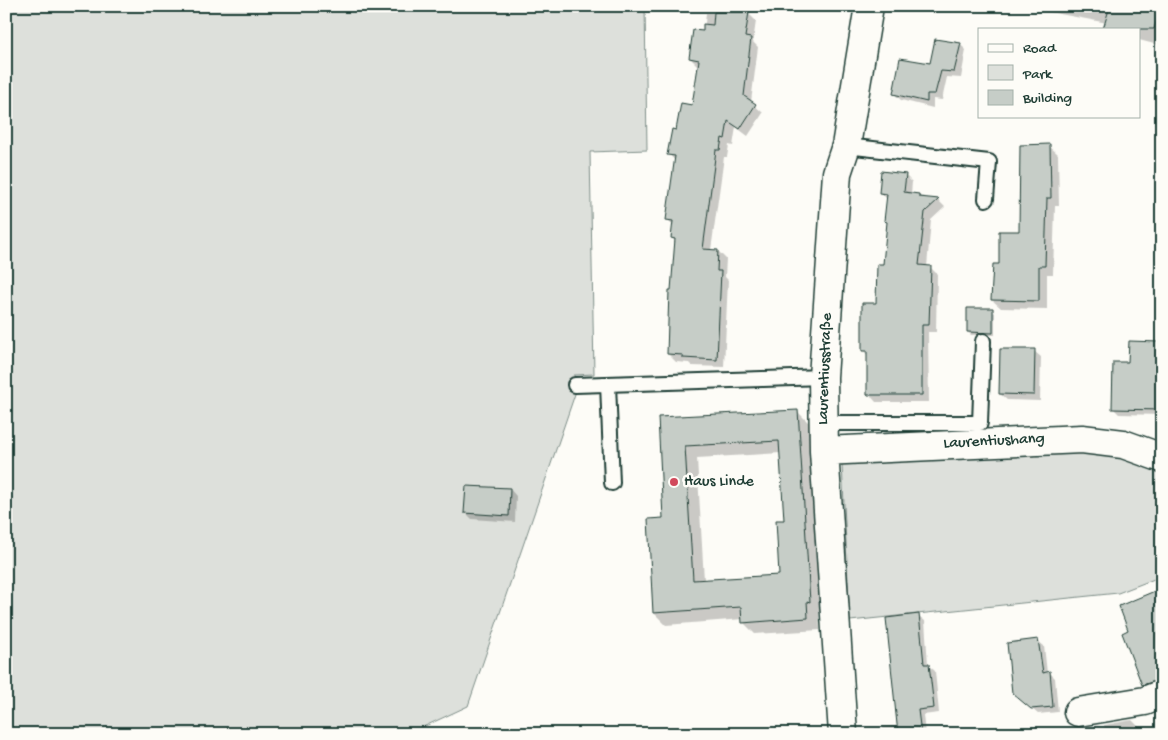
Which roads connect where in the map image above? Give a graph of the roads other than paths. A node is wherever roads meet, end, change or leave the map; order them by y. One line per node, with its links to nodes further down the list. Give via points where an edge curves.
1 (869, 6): 2 (street, Laurentiusstraße)
2 (846, 146): 3 (lane, via 989,162); 5 (street, Laurentiusstraße, via 837,173)
3 (986, 199)
4 (982, 341): 8 (lane, via 980,423)
5 (824, 376): 6 (lane); 8 (street, Laurentiusstraße)
6 (608, 384): 7 (lane); 11 (lane)
7 (575, 385)
8 (824, 423): 9 (street, Laurentiusstraße)
9 (824, 451): 10 (street, Laurentiushang, via 1082,438 1123,444); 14 (street, Laurentiusstraße)
10 (1162, 458)
11 (612, 483)
12 (1162, 694): 13 (street)
13 (1078, 712)
14 (843, 734)

